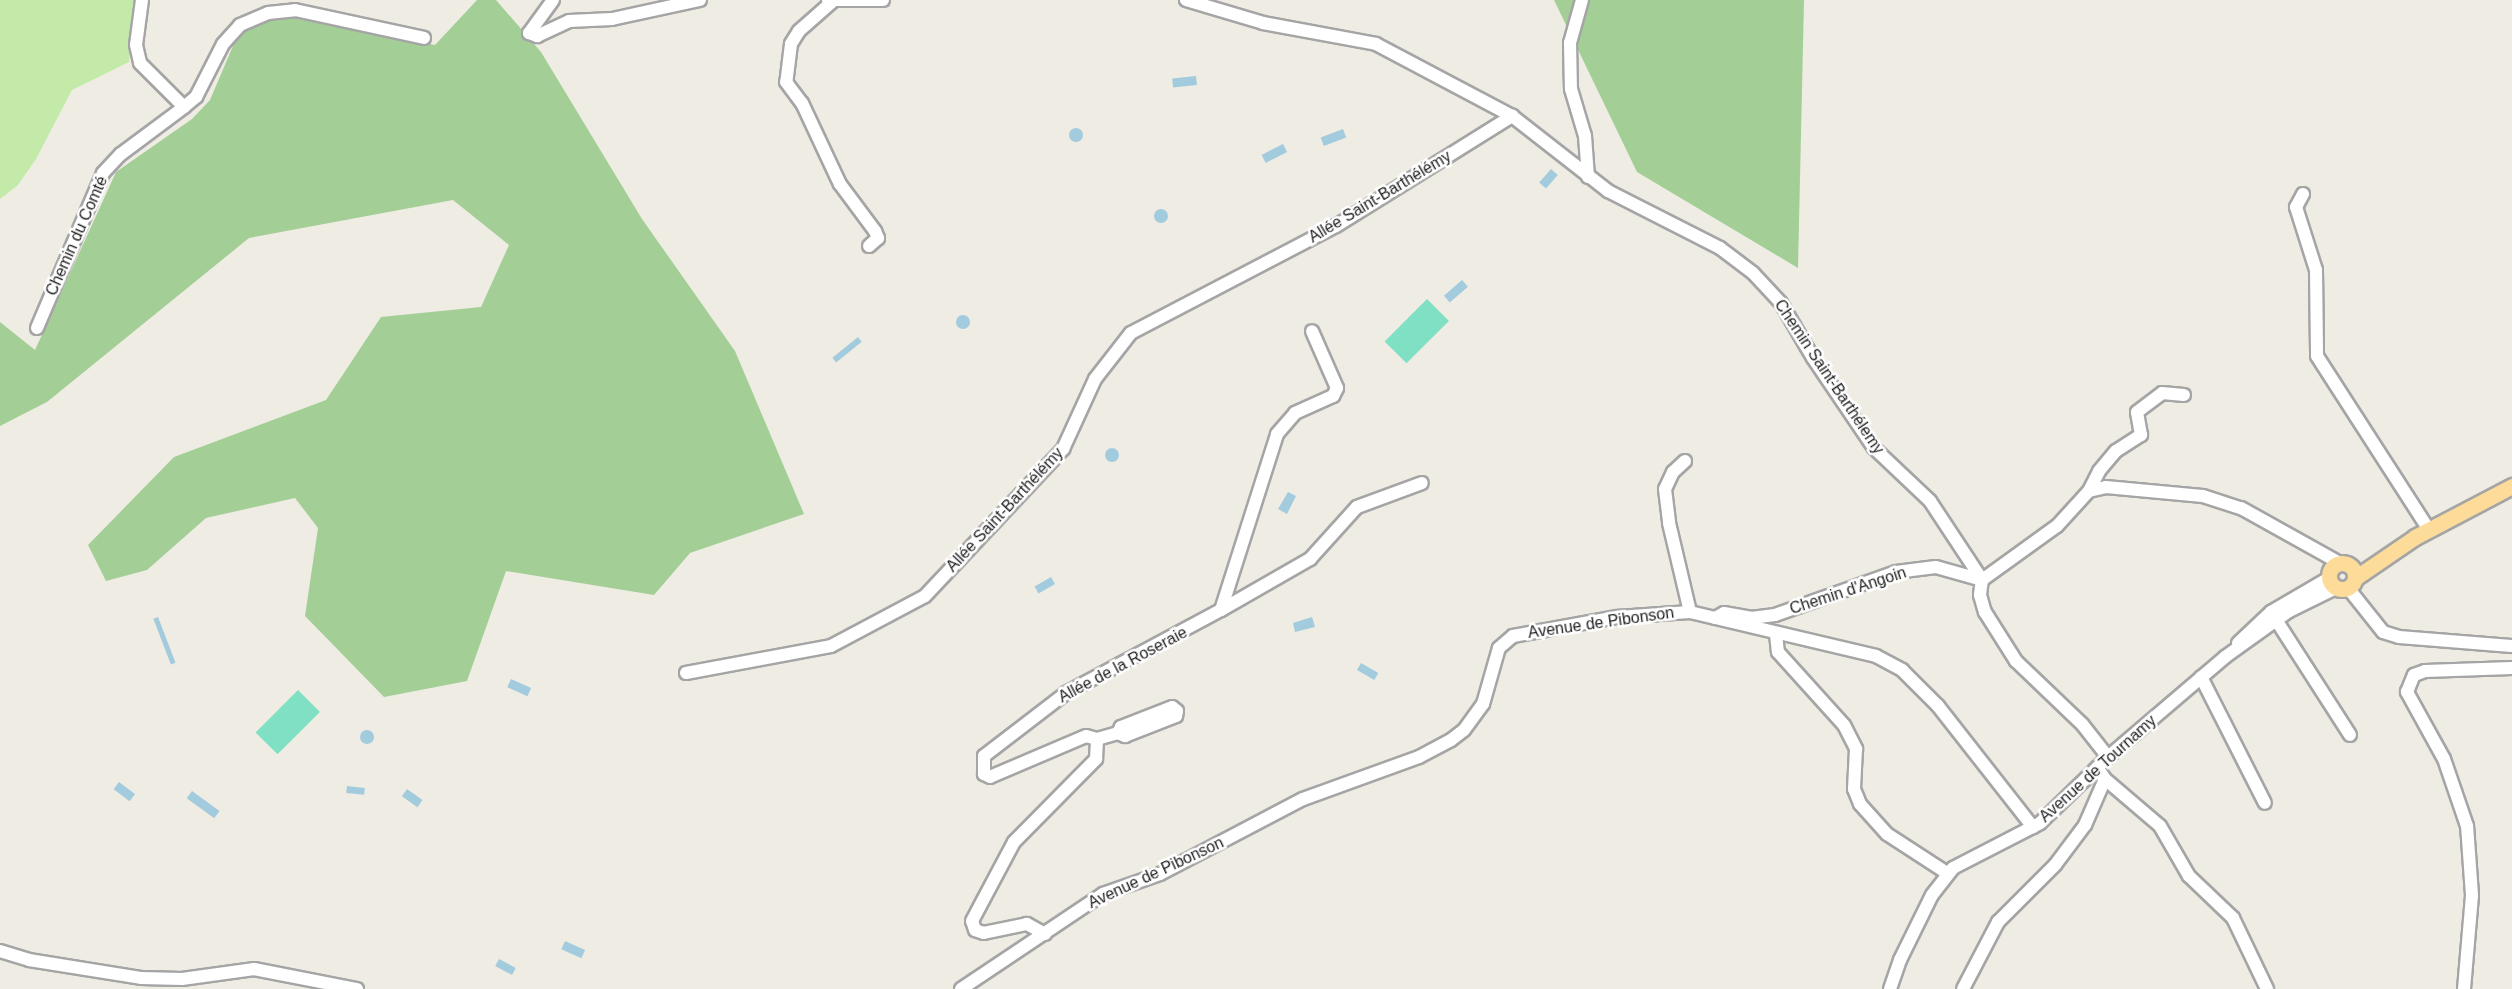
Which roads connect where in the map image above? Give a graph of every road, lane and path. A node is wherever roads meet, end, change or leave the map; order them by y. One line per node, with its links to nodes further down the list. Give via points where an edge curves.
1 (142, 0): 9 (street, via 136,45 140,63)
2 (553, 0): 3 (street, via 529,33 537,36 569,21 612,19)
3 (700, 0)
4 (883, 0): 7 (street)
5 (1186, 0): 10 (street, Chemin Saint-Barthélemy, via 1263,23 1376,44)
6 (1582, 0): 11 (street, via 1570,43 1571,89 1585,136)
7 (831, 1): 13 (street, via 791,44 786,82 802,104 840,184 875,231 878,238)
8 (424, 38): 9 (street, Chemin du Comté, via 295,10 268,13 240,25 224,45 196,97)
9 (184, 107): 14 (street, Chemin du Comté, via 121,154 103,173)
10 (1512, 116): 11 (street, Chemin Saint-Barthélemy); 31 (street, Allée Saint-Barthélémy, via 1336,226 1131,333 1095,378 1063,449 925,596 831,645)
11 (1588, 177): 23 (street, Chemin Saint-Barthélemy, via 1720,248 1753,273 1781,303 1874,448 1930,501)
12 (2303, 194): 21 (street, via 2296,207 2316,270 2317,356)
13 (869, 246)
14 (37, 328)
15 (1312, 331): 24 (street, via 1337,388 1333,396 1295,413 1277,434)
16 (2184, 395): 20 (street, via 2162,393 2137,412 2141,435 2116,451 2099,471)
17 (1685, 460): 25 (street, via 1673,472 1665,489 1671,534)
18 (1422, 483): 24 (street, via 1357,507 1310,559)
19 (2512, 486): 21 (main road, Avenue de Tournamy)
20 (2090, 491): 22 (street, via 2106,488 2203,496 2241,508 2312,546); 23 (street, via 2057,526)
21 (2422, 534): 22 (main road, Avenue de Tournamy)
22 (2341, 576): 26 (street, Avenue de Tournamy, via 2319,593); 29 (street, via 2383,632 2399,637)
23 (1982, 580): 27 (street, Chemin d'Angoin, via 1936,567 1896,572 1769,617 1724,613); 36 (street, Chemin Saint-Barthélemy, via 1980,596 1986,612 2016,661 2082,724)
24 (1221, 610): 35 (street, Allée de la Roseraie, via 1066,693 984,756 984,774 1003,774 1086,736)
25 (1690, 612): 27 (street, Avenue de Pibonson); 42 (street, Avenue de Pibonson, via 1617,617 1513,636 1499,648 1483,704 1464,730 1451,740 1419,757 1303,799 1160,874 1103,894)
26 (2274, 616): 32 (street, Avenue de Tournamy); 34 (street)
27 (1715, 618): 28 (street, Avenue de Pibonson)
28 (1776, 634): 40 (street, Avenue de Pibonson, via 1849,646 1902,670 1938,706); 41 (street, via 1778,652 1815,690 1856,749 1854,789 1860,804 1887,834)
29 (2512, 646)
30 (2512, 668): 49 (street, via 2425,671 2414,675 2407,692 2444,759 2467,825 2472,895)
31 (686, 673)
32 (2201, 677): 36 (street, Avenue de Tournamy); 39 (street)
33 (1118, 733): 35 (street)
34 (2350, 735)
35 (1097, 739): 42 (street, via 1096,759 1014,842 972,921 975,930 984,933 1027,924)
36 (2108, 758): 37 (street, Avenue de Tournamy)
37 (2097, 768): 38 (street); 40 (street, Avenue de Tournamy, via 2056,810)
38 (2105, 779): 47 (street, via 2076,838 1998,922); 48 (street, via 2160,826 2189,876 2233,918)
39 (2265, 803)
40 (2033, 827): 41 (street, Avenue de Tournamy)
41 (1947, 873): 46 (street, via 1904,951)
42 (1045, 934): 45 (street, Avenue de Pibonson)
43 (0, 951): 44 (street, via 29,960 141,978 182,979 254,969)
44 (357, 989)
45 (961, 989)
46 (1890, 989)
47 (1963, 989)
48 (2267, 989)
49 (2464, 989)

